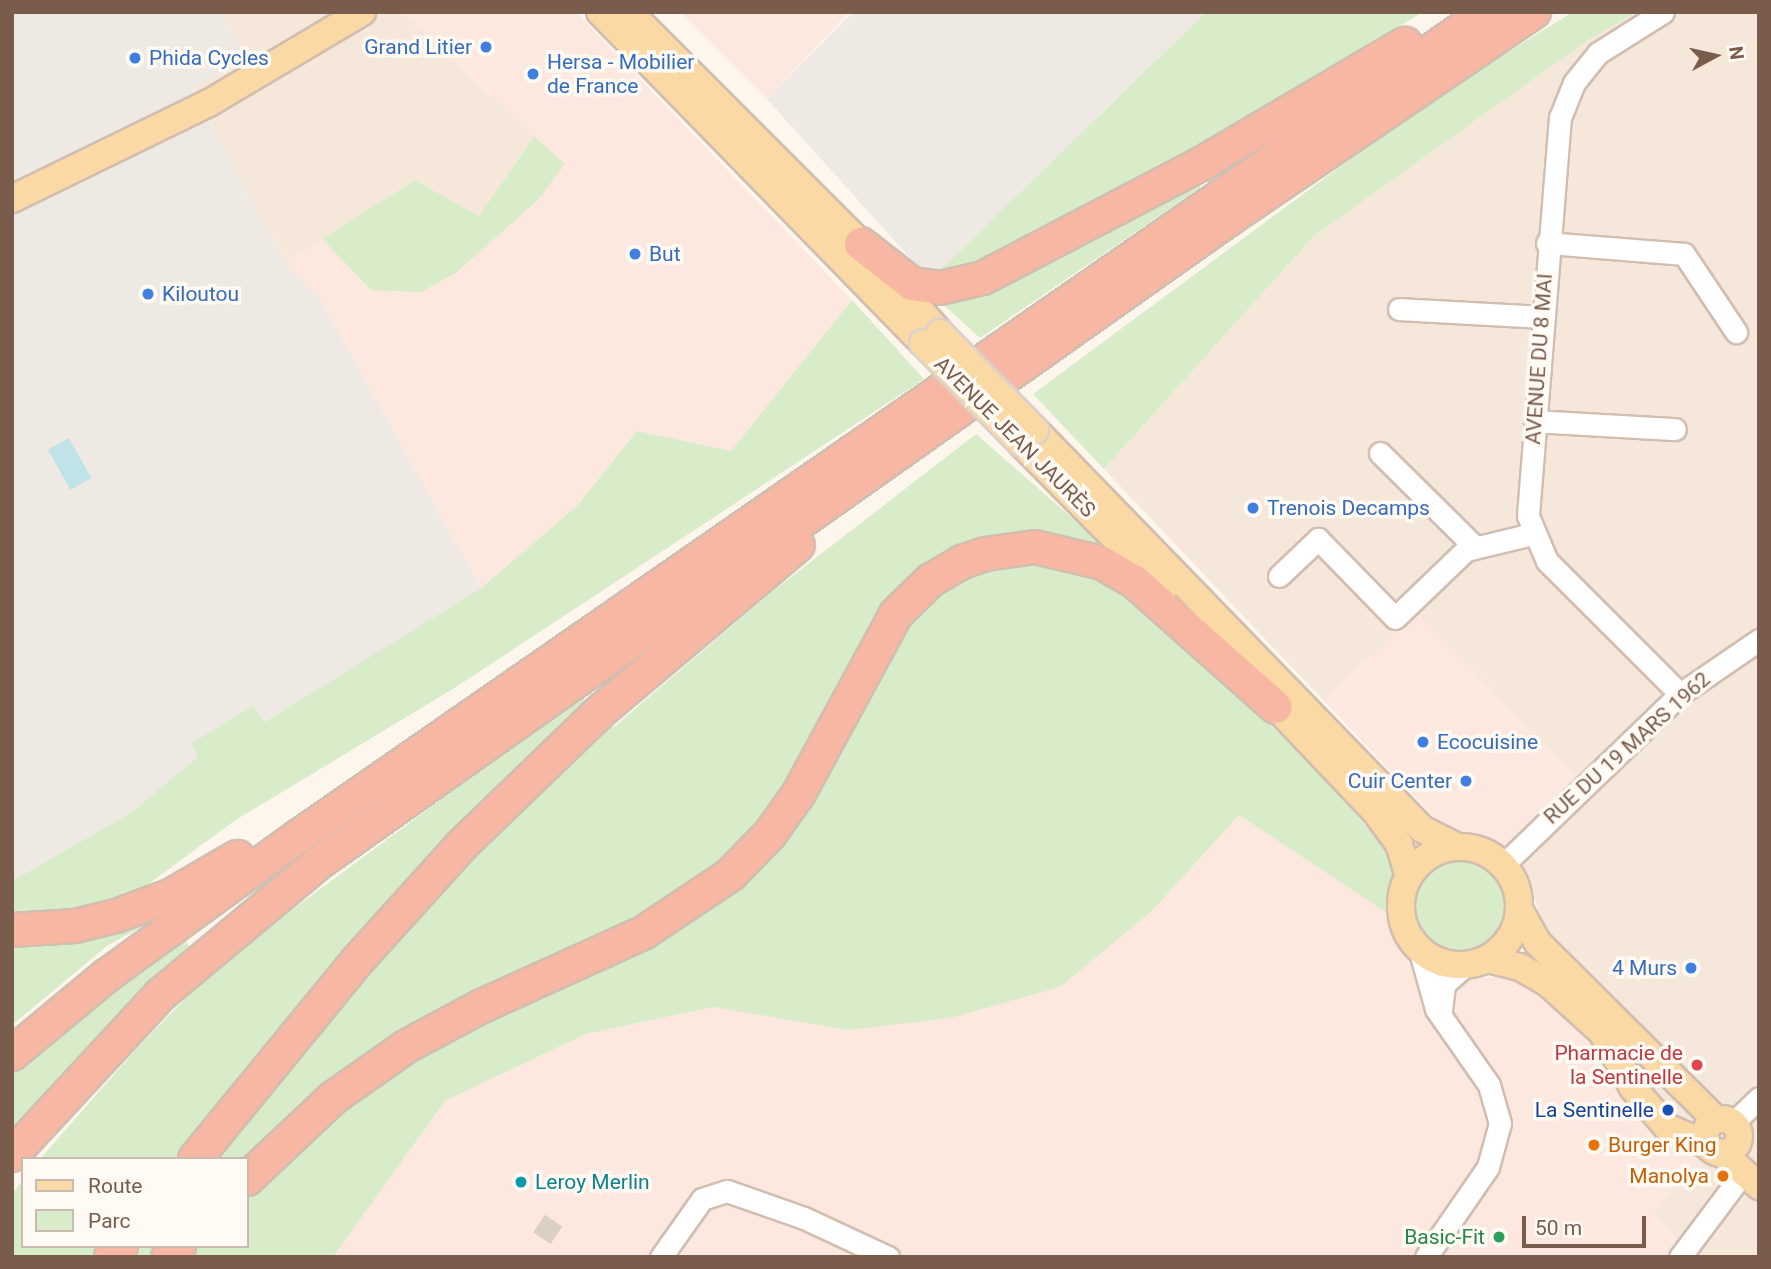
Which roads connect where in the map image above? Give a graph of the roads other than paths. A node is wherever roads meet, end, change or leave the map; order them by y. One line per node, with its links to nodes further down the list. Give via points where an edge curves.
1 (346, 12): 9 (main road)
2 (362, 12): 9 (main road)
3 (600, 12): 18 (main road, AVENUE JEAN JAURÈS)
4 (629, 12): 14 (main road, AVENUE JEAN JAURÈS)
5 (1458, 12): 14 (highway, via 1201,164 983,278 940,288 912,284)
6 (1488, 12): 30 (highway)
7 (1534, 12): 19 (highway, via 1292,175)
8 (1663, 12): 13 (street, AVENUE DU 8 MAI, via 1607,45 1568,95 1557,129)
9 (328, 34): 10 (main road)
10 (41, 194): 11 (main road); 12 (main road)
11 (12, 199)
12 (12, 215)
13 (1547, 243): 16 (street, AVENUE DU 8 MAI); 17 (street, via 1684,254)
14 (861, 244): 18 (main road, AVENUE JEAN JAURÈS)
15 (1399, 309): 16 (street)
16 (1542, 317): 20 (street, AVENUE DU 8 MAI)
17 (1736, 332)
18 (931, 338): 22 (main road, AVENUE JEAN JAURÈS, bridge)
19 (979, 396): 42 (highway, via 317,864 160,995); 43 (highway, via 954,427 746,587 527,780 377,937)
20 (1535, 421): 21 (street); 24 (street, AVENUE DU 8 MAI, via 1528,508)
21 (1675, 429)
22 (1028, 436): 29 (main road, AVENUE JEAN JAURÈS); 31 (main road, AVENUE JEAN JAURÈS, via 1422,829)
23 (1380, 453): 25 (street)
24 (1532, 534): 25 (street); 28 (street, AVENUE DU 8 MAI, via 1547,561)
25 (1474, 546): 26 (street, via 1395,618 1318,539)
26 (1279, 576)
27 (1759, 640): 28 (street, RUE DU 19 MARS 1962)
28 (1680, 694): 32 (street, RUE DU 19 MARS 1962)
29 (1276, 707): 33 (main road, AVENUE JEAN JAURÈS, via 1375,811 1399,844); 45 (highway, via 1135,582 1102,563 1035,547 962,562 920,589 889,624 799,793 730,875 643,933 482,1006 407,1046 333,1098)
30 (413, 756): 35 (highway, via 337,795 157,902 75,926); 39 (highway, via 156,939)
31 (1457, 847): 32 (main road, via 1478,849); 33 (main road, via 1429,855)
32 (1503, 865): 34 (main road, via 1514,882)
33 (1409, 876): 36 (main road, via 1402,914)
34 (1519, 909): 37 (main road, via 1508,941); 41 (main road, via 1538,943)
35 (12, 930)
36 (1419, 948): 37 (main road, via 1441,962); 38 (street, via 1433,1002)
37 (1476, 962): 38 (street, via 1442,988 1440,1002); 41 (main road, via 1520,967 1549,985 1602,1032 1633,1088 1667,1127)
38 (1446, 1022): 49 (street, via 1493,1092 1499,1132 1488,1167)
39 (12, 1054)
40 (1759, 1098): 41 (street)
41 (1724, 1136): 44 (main road)
42 (12, 1155)
43 (197, 1157)
44 (1754, 1176): 46 (street)
45 (248, 1178)
46 (1681, 1254)
47 (661, 1257): 48 (street, via 702,1199 721,1192 804,1217)
48 (888, 1257)
49 (1426, 1257)

